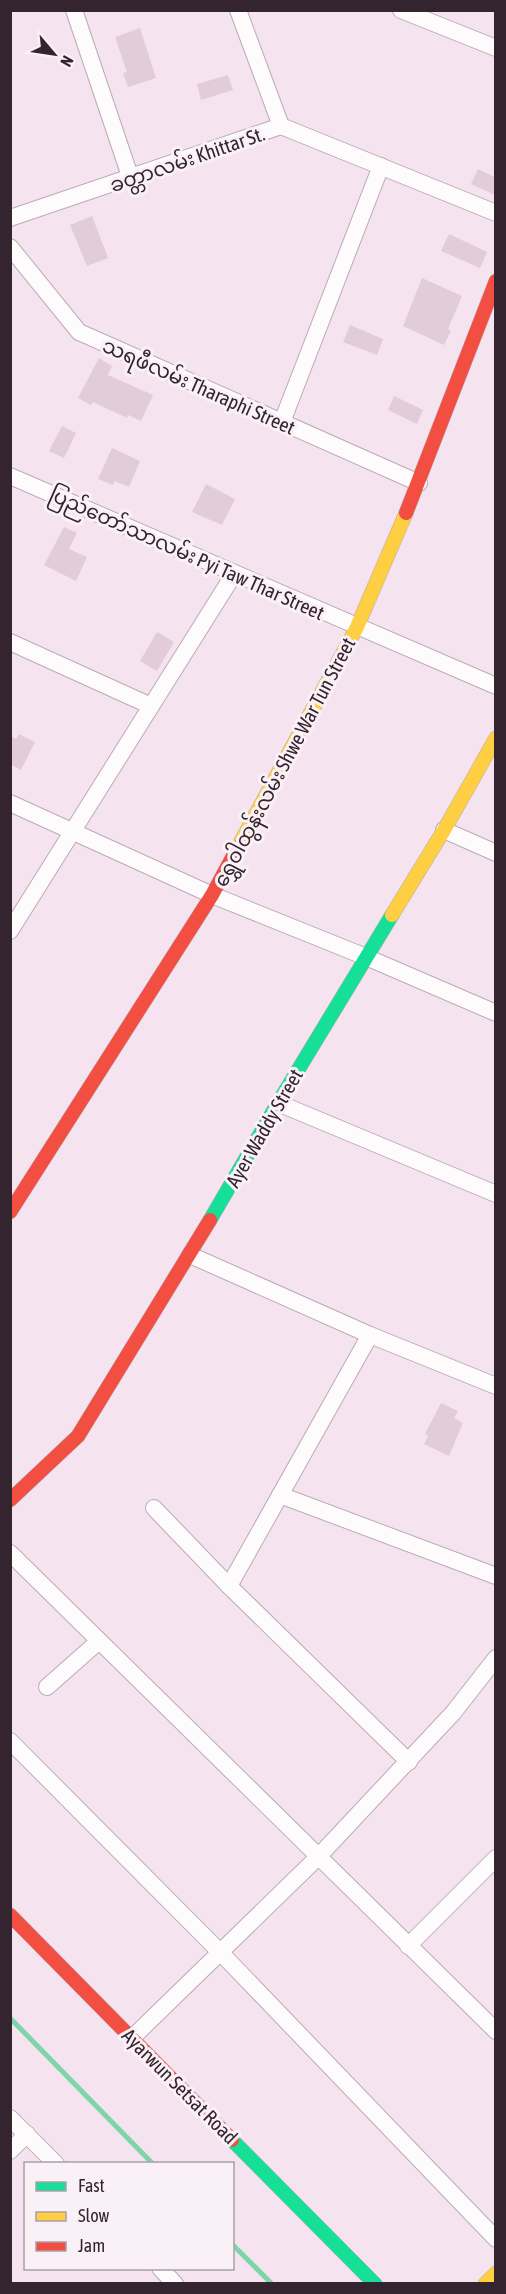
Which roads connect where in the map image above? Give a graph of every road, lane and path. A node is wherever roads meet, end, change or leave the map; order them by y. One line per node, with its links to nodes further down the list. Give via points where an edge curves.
1 (75, 10): 7 (street)
2 (238, 10): 5 (street)
3 (401, 10): 4 (street)
4 (495, 48)
5 (280, 126): 6 (street, ခတ္တာလမ်း Khittar St.); 7 (street, ခတ္တာလမ်း Khittar St.)
6 (381, 166): 8 (street, ခတ္တာလမ်း Khittar St.); 12 (street)
7 (130, 179): 9 (street, ခတ္တာလမ်း Khittar St.)
8 (495, 213)
9 (10, 219)
10 (10, 247): 12 (street, သရဖီလမ်း Tharaphi Street, via 79,332)
11 (495, 281): 14 (street, ရွှေဝါထွန်းလမ်း Shwe War Tun Street)
12 (282, 422): 14 (street, သရဖီလမ်း Tharaphi Street)
13 (10, 476): 15 (street, ပြည်တော်သာလမ်း Pyi Taw Thar Street)
14 (420, 483): 16 (street, ရွှေဝါထွန်းလမ်း Shwe War Tun Street)
15 (234, 574): 16 (street, ပြည်တော်သာလမ်း Pyi Taw Thar Street); 19 (street)
16 (357, 627): 18 (street, ပြည်တော်သာလမ်း Pyi Taw Thar Street); 25 (street, ရွှေဝါထွန်းလမ်း Shwe War Tun Street)
17 (10, 642): 19 (street)
18 (495, 686)
19 (151, 706): 23 (street)
20 (495, 738): 22 (street, Ayer Waddy Street)
21 (10, 803): 23 (street)
22 (444, 830): 24 (street); 27 (street, Ayer Waddy Street)
23 (73, 831): 25 (street); 26 (street)
24 (495, 853)
25 (212, 895): 27 (street); 31 (street, ရွှေဝါထွန်းလမ်း Shwe War Tun Street)
26 (10, 931)
27 (366, 957): 28 (street); 29 (street, Ayer Waddy Street)
28 (495, 1013)
29 (278, 1103): 30 (street); 32 (street, Ayer Waddy Street)
30 (495, 1194)
31 (10, 1212)
32 (190, 1256): 33 (street); 36 (street, Ayer Waddy Street, via 78,1436)
33 (370, 1335): 34 (street); 35 (street)
34 (495, 1386)
35 (280, 1495): 39 (street); 40 (street)
36 (10, 1500)
37 (154, 1508): 40 (street)
38 (10, 1553): 41 (street)
39 (495, 1576)
40 (229, 1586): 45 (street)
41 (99, 1641): 43 (street); 46 (street)
42 (495, 1658): 45 (street)
43 (47, 1687)
44 (11, 1744): 50 (street)
45 (410, 1762): 46 (street)
46 (318, 1857): 49 (street); 50 (street)
47 (495, 1858): 49 (street)
48 (10, 1915): 52 (street, Ayarwun Setsat Road)
49 (408, 1946): 51 (street)
50 (221, 1953): 52 (street); 57 (street)
51 (495, 2031)
52 (132, 2038): 61 (street, Ayarwun Setsat Road)
53 (10, 2118): 54 (street)
54 (27, 2134): 55 (street); 56 (street)
55 (10, 2151)
56 (55, 2162)
57 (495, 2239)
58 (162, 2270): 60 (street)
59 (495, 2273): 62 (street)
60 (175, 2283)
61 (375, 2283)
62 (485, 2283)

